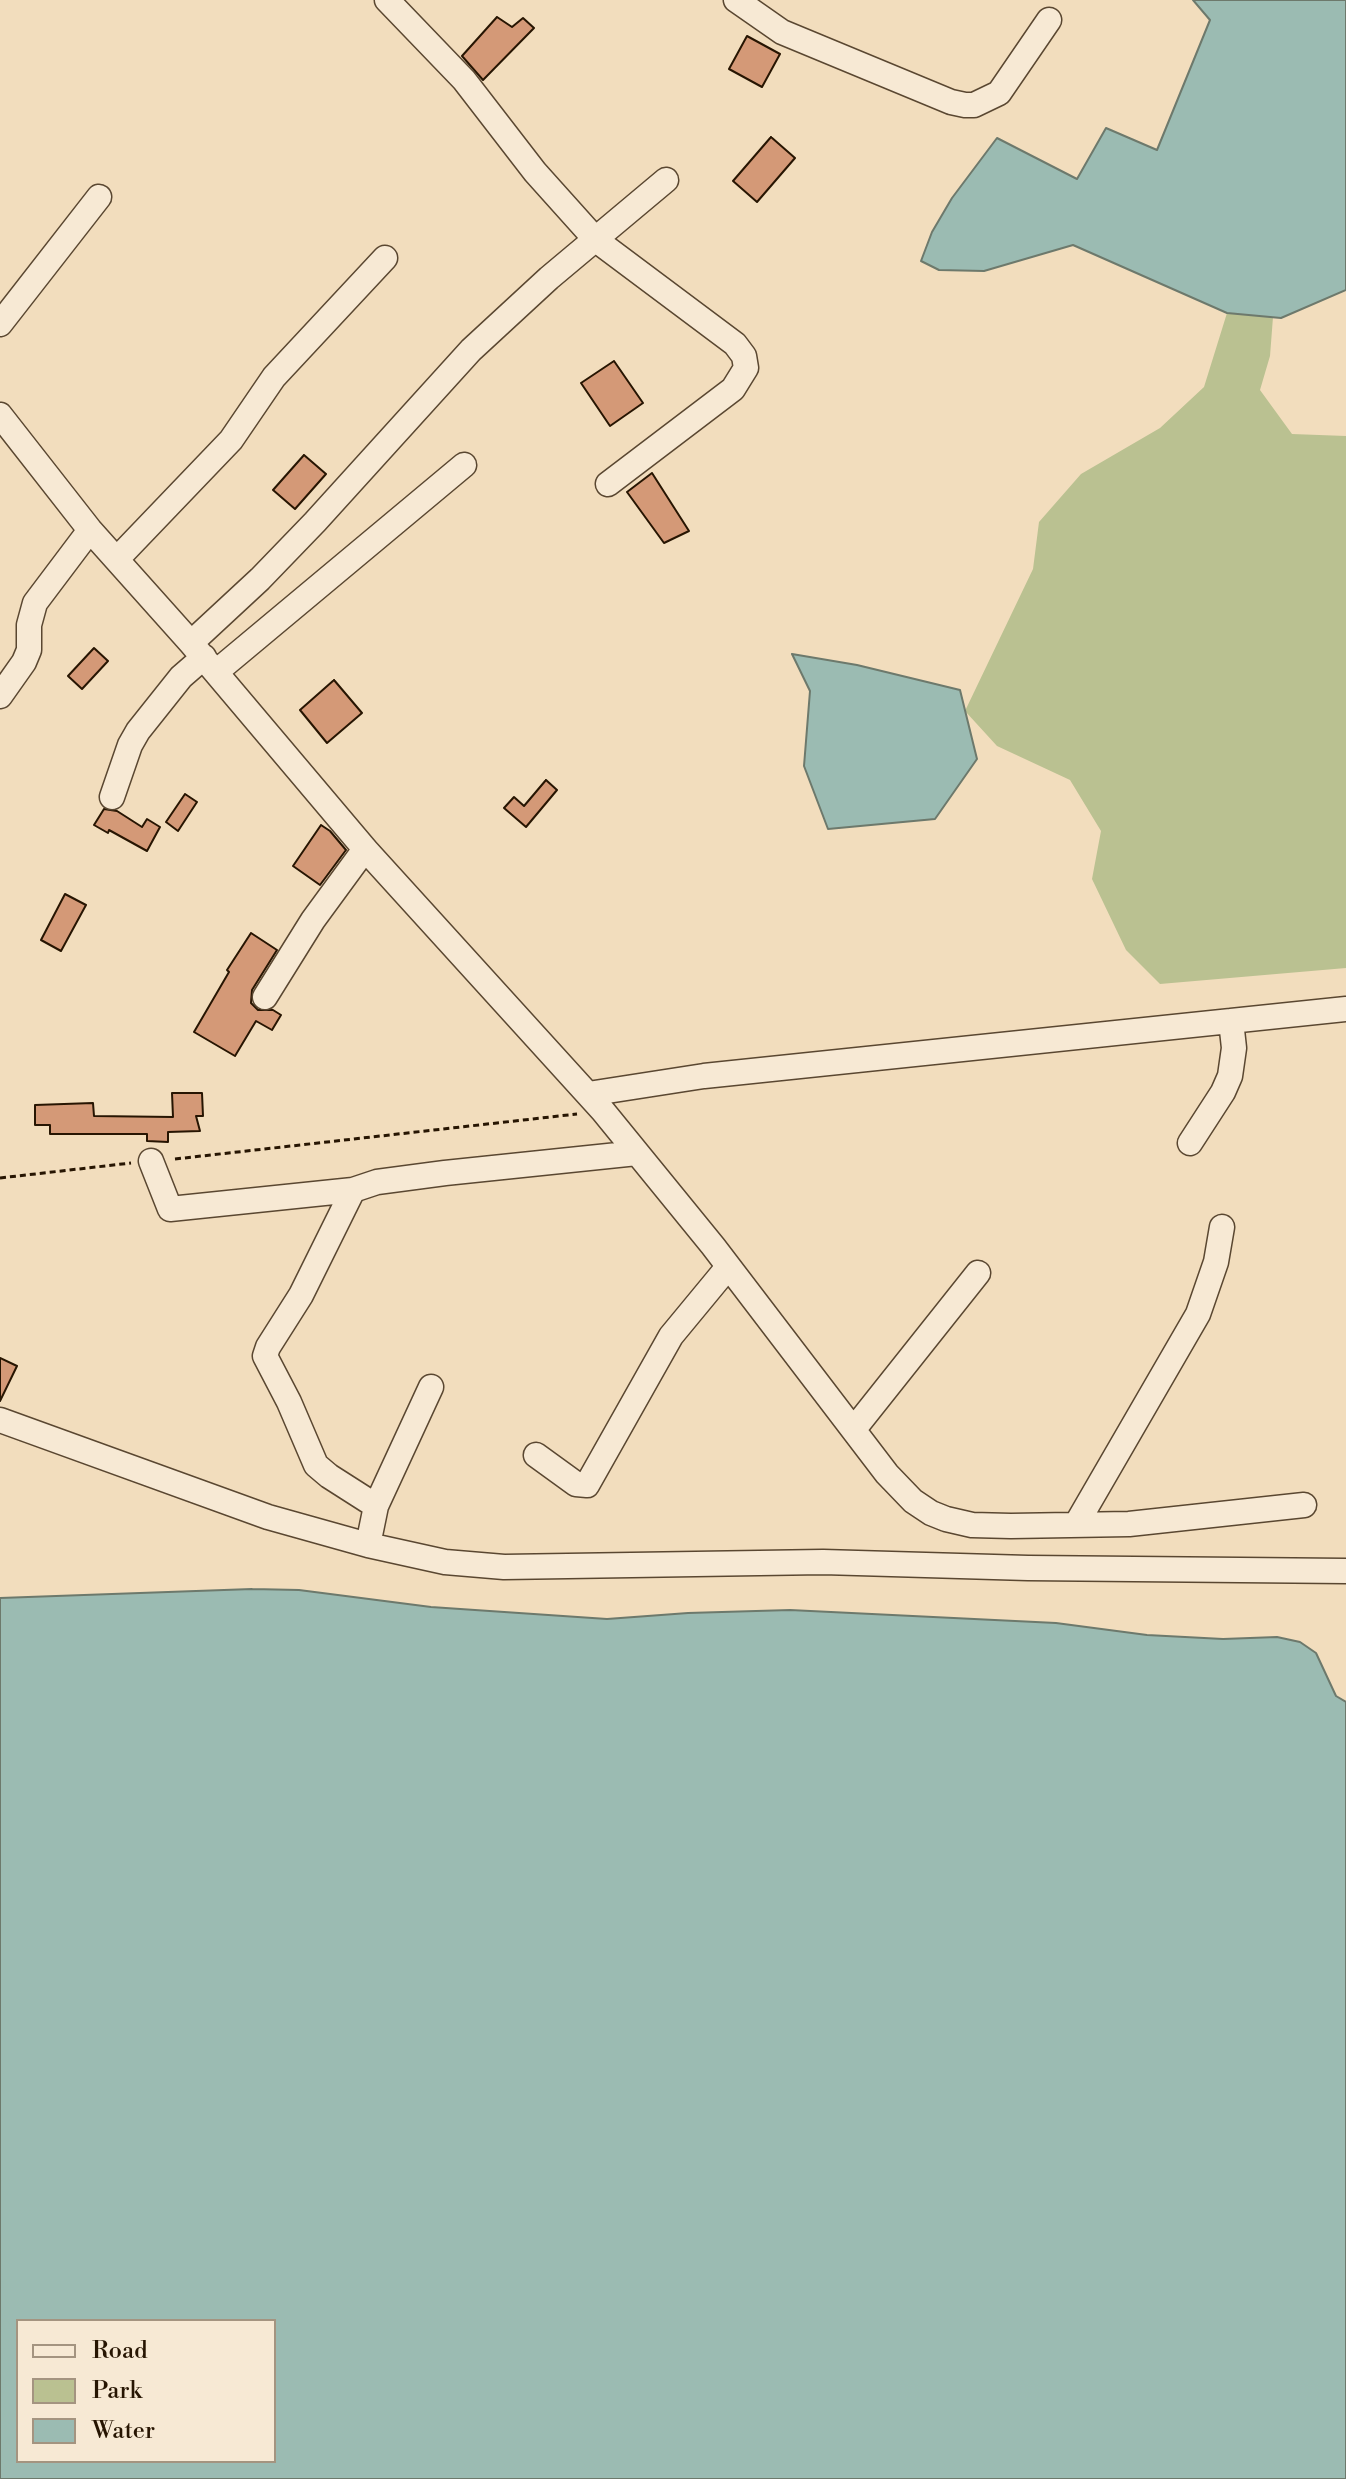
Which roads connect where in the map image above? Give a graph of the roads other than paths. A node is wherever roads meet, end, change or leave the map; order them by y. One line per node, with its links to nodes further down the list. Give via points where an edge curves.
1 (387, 0): 6 (street, via 464,80)
2 (736, 0): 3 (street, via 782,32 965,105 999,93)
3 (1049, 20)
4 (666, 180): 6 (street)
5 (99, 197): 8 (street)
6 (596, 240): 11 (street, via 735,344 746,368 721,400); 14 (street, via 471,350 243,595)
7 (385, 258): 13 (street, via 274,377 231,440)
8 (0, 324)
9 (0, 415): 12 (street)
10 (464, 465): 14 (street)
11 (608, 484)
12 (90, 530): 13 (street); 15 (street, via 35,603 29,650)
13 (117, 559): 14 (street)
14 (204, 657): 16 (street, via 138,731); 17 (street)
15 (0, 696)
16 (112, 797)
17 (365, 849): 18 (street); 21 (street)
18 (265, 997)
19 (1346, 1009): 20 (street)
20 (1231, 1021): 21 (street, via 704,1076); 22 (street, via 1230,1076)
21 (596, 1103): 23 (street)
22 (1190, 1143)
23 (637, 1153): 25 (street, via 445,1173); 27 (street)
24 (151, 1161): 25 (street, via 170,1209)
25 (353, 1190): 34 (street, via 265,1356 316,1465)
26 (1222, 1227): 35 (street, via 1198,1314)
27 (728, 1267): 31 (street); 32 (street, via 671,1336 587,1485 576,1484)
28 (978, 1273): 31 (street)
29 (431, 1387): 34 (street)
30 (0, 1420): 36 (street, via 268,1517)
31 (854, 1429): 35 (street, via 887,1474 931,1513 972,1525)
32 (536, 1455)
33 (1304, 1505): 35 (street, via 1129,1524)
34 (376, 1506): 36 (street)
35 (1077, 1523)
36 (368, 1545): 37 (street, via 445,1562 504,1567 823,1562)
37 (1346, 1571)

